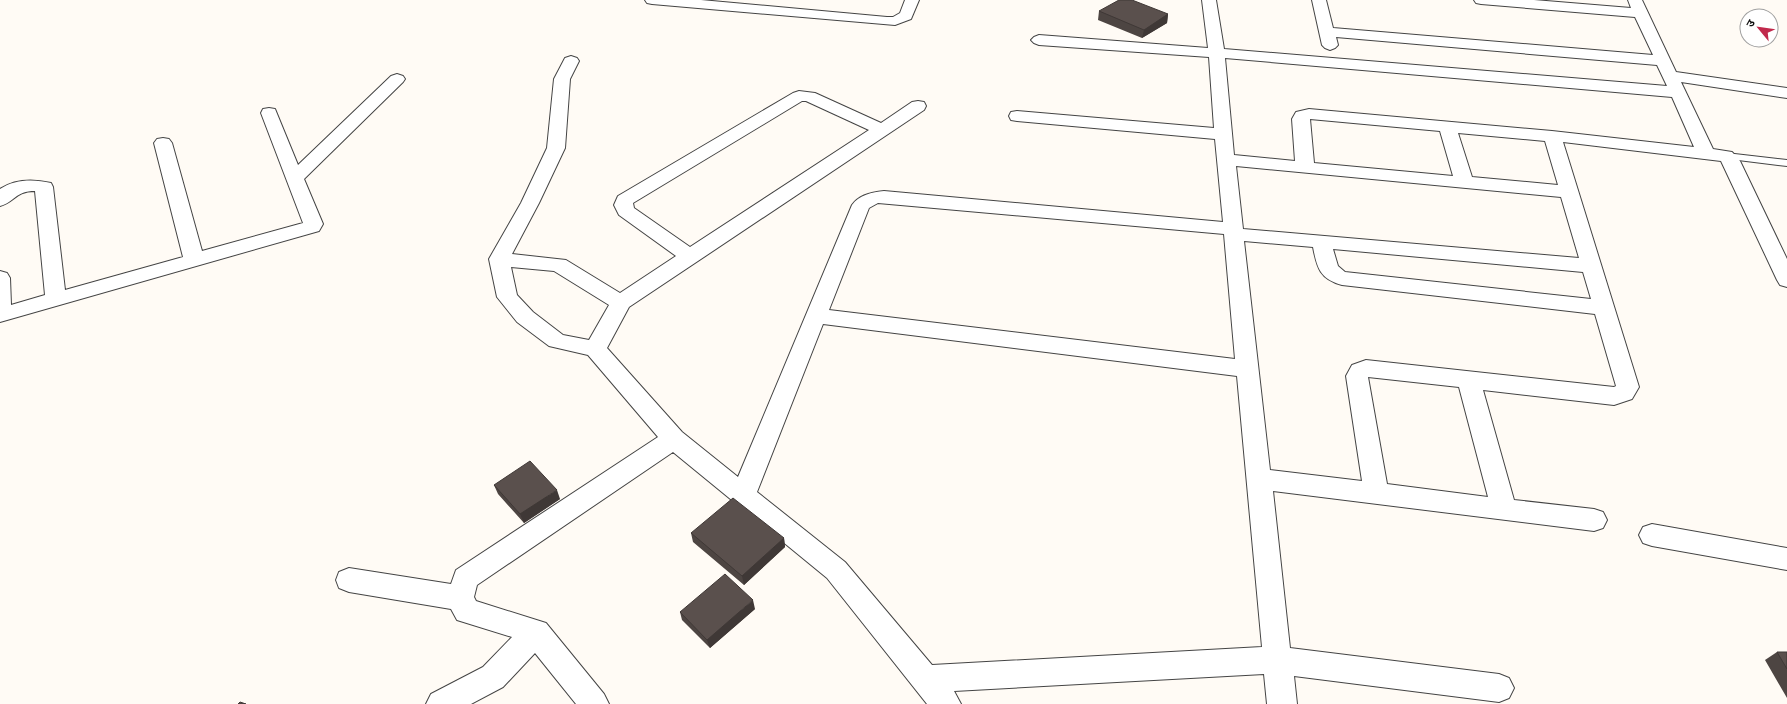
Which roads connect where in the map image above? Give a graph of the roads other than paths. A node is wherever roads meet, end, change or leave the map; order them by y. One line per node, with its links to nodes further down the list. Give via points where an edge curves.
1 (652, 0): 2 (street, via 887,21 895,21 906,16)
2 (912, 0)
3 (1209, 0): 9 (street)
4 (1319, 0): 7 (street)
5 (1481, 0): 6 (street)
6 (1638, 6): 12 (street)
7 (1327, 32): 11 (street); 12 (street)
8 (1039, 40): 9 (street)
9 (1216, 53): 11 (street); 21 (street)
10 (571, 61): 36 (street, via 562,79 556,148)
11 (1334, 62): 14 (street)
12 (1667, 69): 14 (street); 15 (street)
13 (396, 79): 29 (street)
14 (1676, 92): 24 (street)
15 (1787, 93)
16 (918, 106): 20 (street)
17 (269, 113): 29 (street)
18 (1018, 116): 21 (street)
19 (1447, 126): 22 (street); 28 (street, via 1309,114 1302,116 1300,119); 30 (street)
20 (882, 130): 35 (street); 35 (street, via 810,96 799,96 625,200 623,205 626,211)
21 (1222, 134): 26 (street)
22 (1552, 136): 24 (street); 31 (street)
23 (163, 142): 37 (street)
24 (1706, 153): 25 (street)
25 (1726, 156): 27 (lane); 40 (street, via 1731,161)
26 (1226, 160): 28 (street); 33 (street)
27 (1787, 163)
28 (1305, 167): 30 (street)
29 (295, 178): 37 (street, via 312,227)
30 (1464, 182): 31 (street)
31 (1569, 192): 38 (street)
32 (0, 200): 41 (street, via 12,191 27,185 44,187)
33 (1234, 232): 34 (street); 45 (street, via 876,197 861,205); 47 (street)
34 (1322, 242): 38 (street); 43 (street, via 1329,272 1342,278)
35 (690, 257): 42 (street)
36 (499, 259): 42 (street, via 558,265); 46 (street, via 507,297 525,317 557,341)
37 (194, 260): 41 (street)
38 (1591, 266): 43 (street)
39 (0, 278): 44 (street)
40 (1787, 280)
41 (56, 300): 44 (street)
42 (621, 302): 46 (street)
43 (1604, 308): 48 (street, via 1628,387 1624,393 1614,396)
44 (0, 315)
45 (816, 316): 47 (street); 52 (street)
46 (595, 349): 49 (street)
47 (1247, 369): 50 (street)
48 (1468, 380): 51 (street, via 1366,368 1360,371 1357,376); 53 (street)
49 (674, 439): 52 (street); 58 (street, via 466,578)
50 (1259, 479): 51 (street); 60 (street)
51 (1376, 494): 53 (street)
52 (743, 495): 61 (street, via 836,570)
53 (1504, 509): 54 (street)
54 (1594, 520)
55 (1652, 536): 56 (street)
56 (1787, 559)
57 (349, 580): 58 (street)
58 (460, 598): 59 (street, via 467,611)
59 (536, 632): 63 (street, via 492,677); 64 (street)
60 (1277, 660): 61 (street); 62 (street); 66 (street)
61 (926, 679): 65 (street)
62 (1499, 688)
63 (441, 704)
64 (594, 704)
65 (946, 704)
66 (1282, 704)

